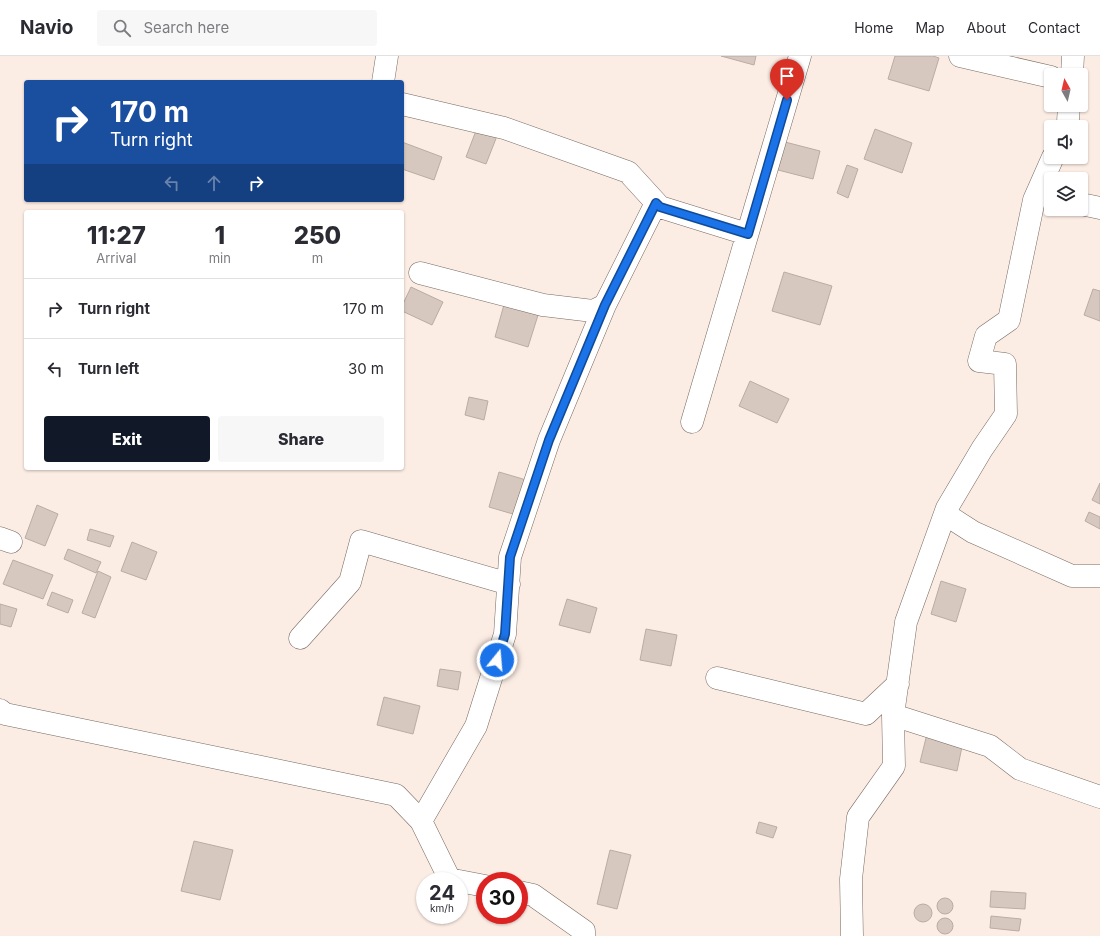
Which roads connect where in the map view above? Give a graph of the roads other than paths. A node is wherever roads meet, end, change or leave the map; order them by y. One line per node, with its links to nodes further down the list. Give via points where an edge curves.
1 (387, 56): 7 (street)
2 (800, 56): 13 (street)
3 (960, 56): 6 (street)
4 (1073, 56): 5 (street)
5 (1072, 68)
6 (1044, 75)
7 (383, 80)
8 (404, 104): 10 (street, via 504,128 628,172)
9 (1044, 195): 17 (street, via 1034,200 1009,320 986,336 979,361 1005,364 1006,414 982,449)
10 (656, 203): 13 (street, via 660,207); 15 (street)
11 (1088, 205): 12 (street)
12 (1100, 208)
13 (748, 234): 16 (street)
14 (420, 273): 15 (street, via 543,305 593,311)
15 (605, 305): 19 (street, via 549,440 510,557)
16 (692, 422)
17 (945, 514): 18 (street, via 973,532 1072,576); 22 (street, via 906,622)
18 (1100, 576)
19 (509, 584): 20 (street, via 361,540 350,582); 26 (street, via 505,634 476,726)
20 (300, 638)
21 (717, 678): 22 (street, via 866,714)
22 (898, 684): 24 (street)
23 (0, 710): 26 (street, via 12,716 396,795)
24 (893, 715): 25 (street, via 990,746 1020,769); 30 (street, via 894,766 858,817 852,879)
25 (1100, 797)
26 (421, 821): 27 (street)
27 (446, 872)
28 (528, 894): 29 (street, via 584,932)
29 (584, 936)
30 (852, 936)

